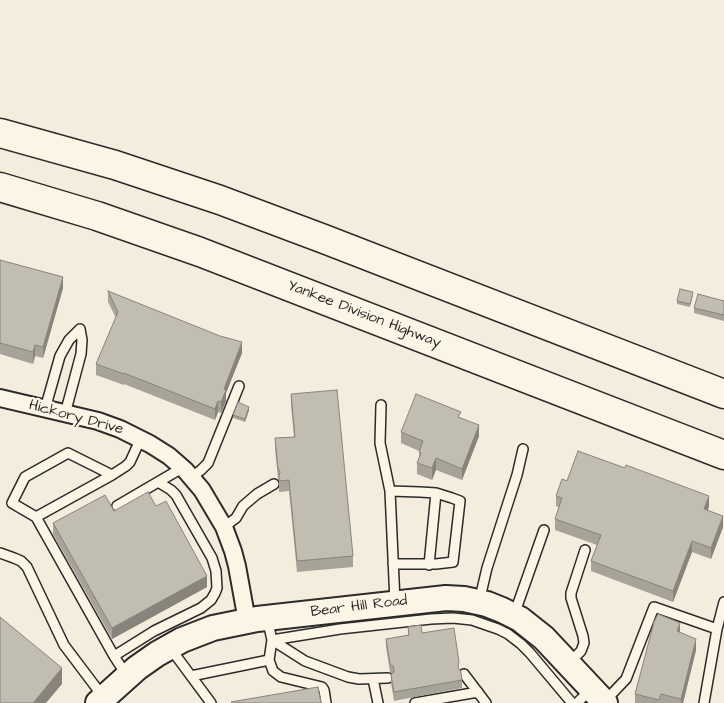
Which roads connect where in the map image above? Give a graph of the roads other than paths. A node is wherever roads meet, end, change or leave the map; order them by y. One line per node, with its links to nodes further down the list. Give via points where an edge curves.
1 (0, 133): 4 (highway, via 116,165 220,200)
2 (0, 187): 11 (highway, Yankee Division Highway, via 200,252)
3 (239, 386): 12 (lane, via 208,463 201,470)
4 (724, 394)
5 (0, 398): 7 (street, Hickory Drive)
6 (381, 405): 16 (lane, via 380,443)
7 (45, 409): 8 (street, Hickory Drive); 8 (lane, via 60,356 80,329 81,354)
8 (65, 414): 9 (street, Hickory Drive, via 109,425)
9 (141, 438): 12 (street, Hickory Drive); 13 (lane, via 130,462)
10 (523, 449): 26 (lane)
11 (724, 455)
12 (187, 472): 14 (lane); 20 (street, Hickory Drive, via 210,501)
13 (112, 475): 19 (lane); 19 (lane, via 68,453 26,477 12,504)
14 (158, 482): 18 (lane); 33 (lane, via 176,495 212,558 217,588 211,600 201,608)
15 (274, 484): 20 (lane, via 243,506 236,518)
16 (390, 491): 17 (lane); 24 (lane)
17 (436, 493): 25 (lane); 25 (lane, via 460,501 453,562)
18 (116, 506)
19 (36, 517): 33 (lane)
20 (224, 527): 30 (street, Hickory Drive)
21 (544, 530): 29 (lane)
22 (585, 550): 35 (lane, via 570,592 584,644)
23 (0, 553): 43 (lane, via 21,561 27,567 64,645)
24 (393, 564): 25 (lane); 28 (lane)
25 (428, 564)
26 (479, 602): 28 (street, Bear Hill Road, via 446,598); 29 (street, Bear Hill Road)
27 (724, 602): 31 (lane)
28 (395, 603): 30 (street, Bear Hill Road)
29 (514, 616): 35 (street, Bear Hill Road, via 537,632)
30 (262, 626): 32 (street, Bear Hill Road, via 213,628); 34 (lane); 40 (lane, via 298,657 313,665 353,678); 49 (lane, via 340,629 431,619 472,620 498,628 521,644)
31 (717, 630): 42 (lane, via 654,607 626,678); 50 (lane)
32 (169, 647): 37 (street, Bear Hill Road); 38 (lane)
33 (114, 656): 37 (lane)
34 (269, 660): 38 (lane); 45 (lane, via 273,671 281,677 322,686)
35 (568, 664): 42 (street, Bear Hill Road)
36 (464, 674): 41 (lane)
37 (127, 676): 43 (street, Bear Hill Road)
38 (191, 676): 44 (lane)
39 (388, 678): 40 (lane)
40 (373, 679): 46 (lane)
41 (478, 692): 47 (lane); 48 (lane)
42 (594, 699)
43 (102, 701)
44 (211, 703)
45 (326, 703)
46 (378, 703)
47 (415, 703)
48 (486, 703)
49 (572, 703)
50 (704, 703)

